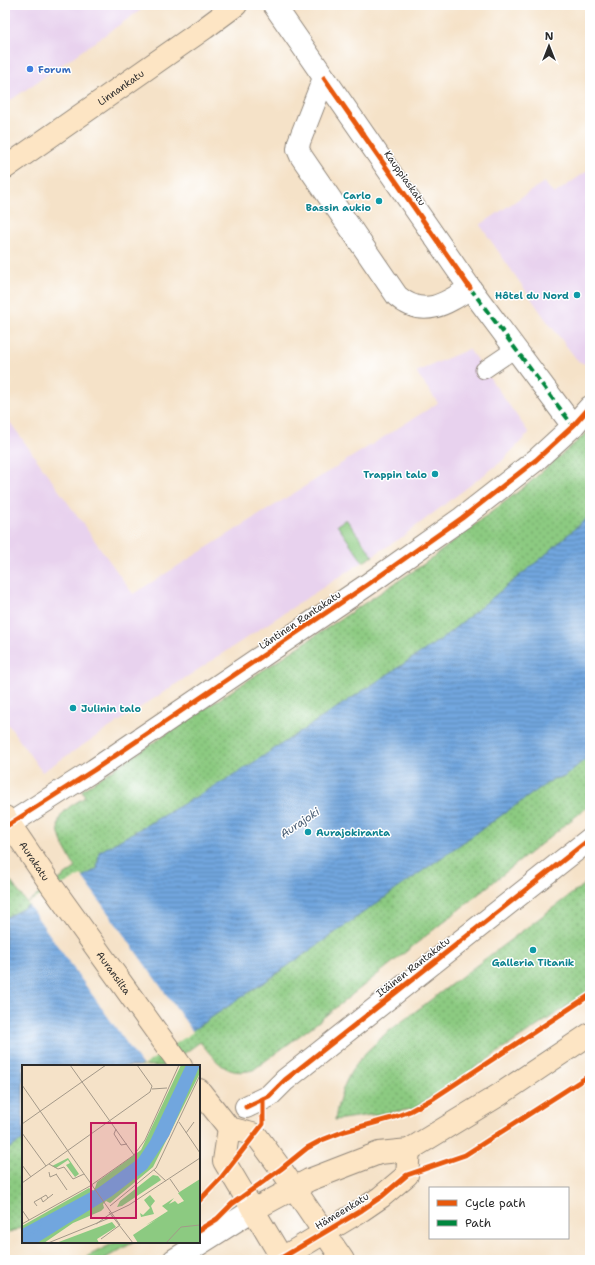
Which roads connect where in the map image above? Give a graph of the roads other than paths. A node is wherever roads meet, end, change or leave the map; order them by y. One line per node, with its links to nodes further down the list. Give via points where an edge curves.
1 (236, 5): 4 (main road, Linnankatu)
2 (274, 5): 3 (street, Kauppiaskatu)
3 (324, 78): 5 (street, Kauppiaskatu); 5 (street, via 299,142 300,156 397,296 409,305 432,307 441,306)
4 (5, 168)
5 (470, 288): 6 (street, Kauppiaskatu)
6 (515, 349): 7 (lane); 9 (street, Kauppiaskatu)
7 (484, 370)
8 (590, 407): 9 (street, Läntinen Rantakatu)
9 (573, 426): 10 (street, Läntinen Rantakatu, via 536,460 468,514 391,569 94,770)
10 (7, 822): 12 (main road, Aurakatu)
11 (590, 839): 16 (street, Itäinen Rantakatu, via 285,1080 269,1096)
12 (51, 885): 14 (main road, Auransilta)
13 (590, 1034): 18 (main road, via 499,1095)
14 (178, 1063)
15 (200, 1091): 17 (main road)
16 (246, 1107)
17 (229, 1128): 19 (main road, via 256,1135); 20 (main road, via 224,1161)
18 (409, 1150): 19 (main road, via 379,1153); 21 (main road, Hämeenkatu, via 407,1175 381,1197)
19 (294, 1188): 20 (main road); 21 (main road)
20 (253, 1210): 22 (main road); 23 (street)
21 (324, 1232): 22 (main road, Hämeenkatu); 24 (main road)
22 (281, 1259)
23 (174, 1260)
24 (343, 1260)

